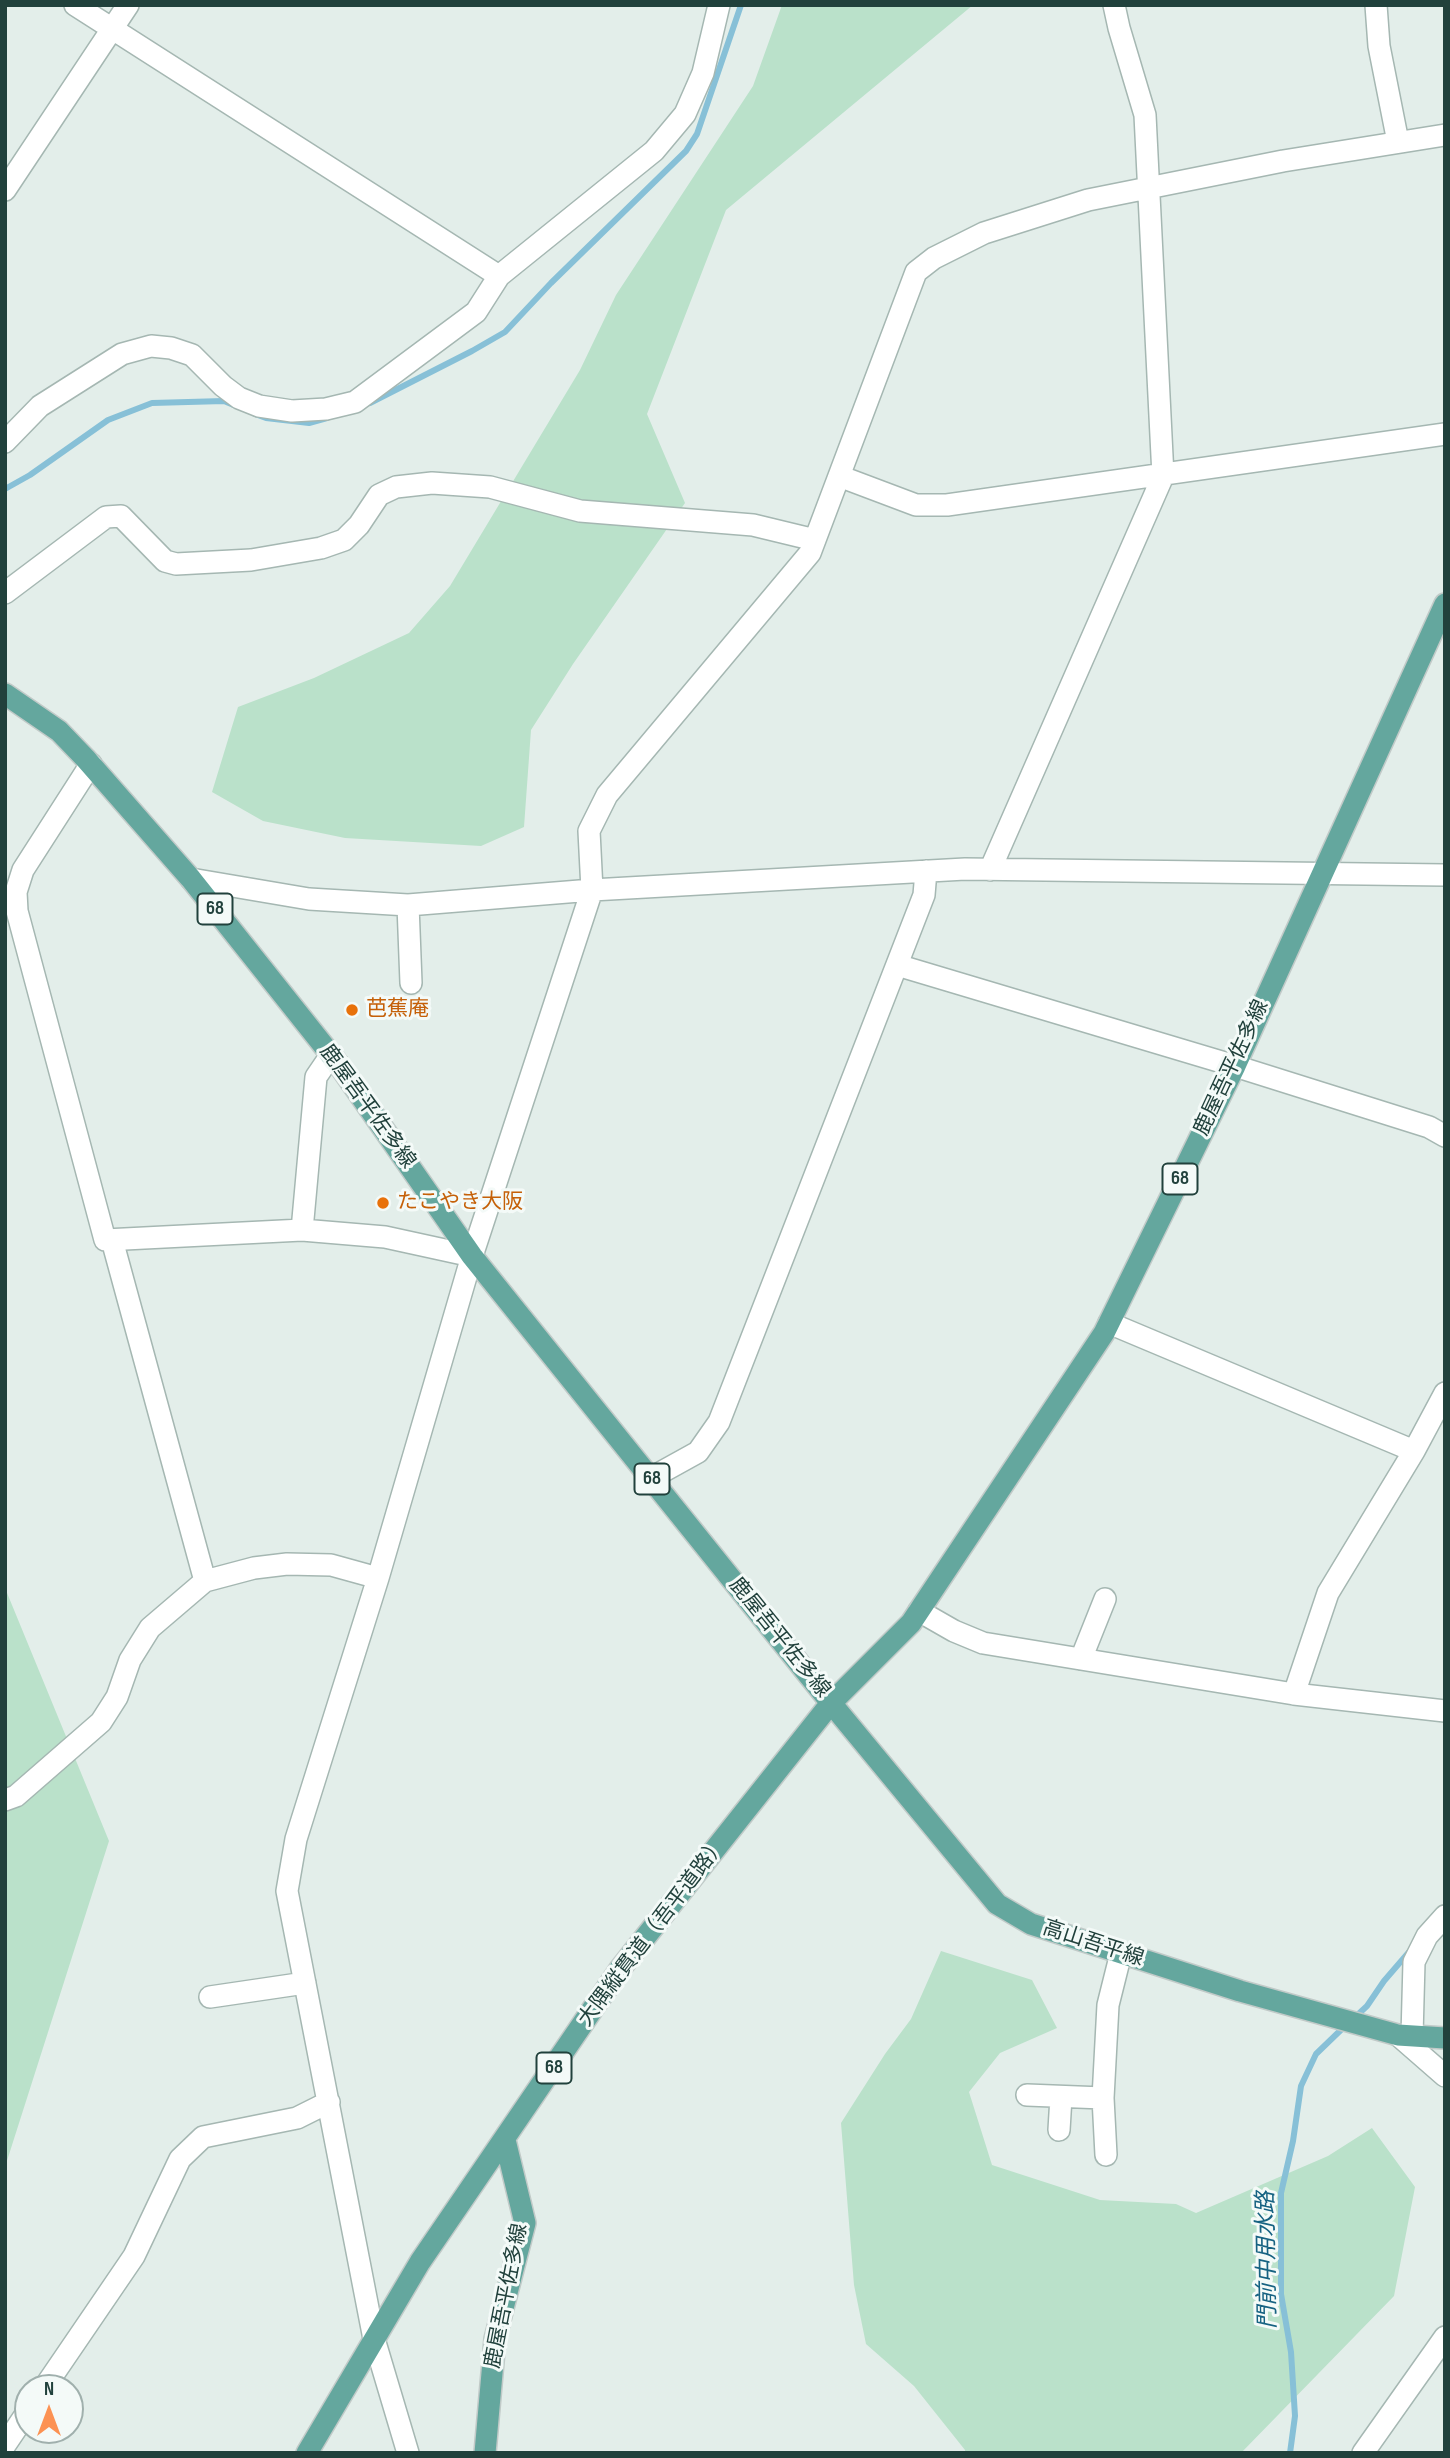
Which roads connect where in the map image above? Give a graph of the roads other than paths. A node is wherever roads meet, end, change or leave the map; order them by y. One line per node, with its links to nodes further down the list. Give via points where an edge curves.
1 (75, 5): 6 (street)
2 (128, 5): 6 (street)
3 (719, 5): 11 (street, via 704,73 685,114 654,151)
4 (1114, 5): 9 (street, via 1145,115)
5 (1376, 5): 8 (street, via 1379,46)
6 (113, 29): 10 (street); 11 (street)
7 (1445, 135): 8 (street)
8 (1398, 142): 9 (street)
9 (1149, 188): 14 (street, via 1088,200 984,233 916,272); 15 (street)
10 (5, 190)
11 (499, 276): 13 (street, via 476,313 355,401 292,411 259,406 223,386 192,355 150,346 122,355 40,406)
12 (1445, 434): 15 (street)
13 (5, 442)
14 (839, 476): 15 (street, via 916,505 984,501); 16 (street)
15 (1163, 476): 21 (street)
16 (815, 540): 17 (street, via 752,525 580,511 490,486 432,483 396,486 379,495 344,540 251,560 165,561 121,516 106,517); 26 (street, via 810,553 607,795 589,831)
17 (5, 593)
18 (1445, 604): 23 (main road, 鹿屋吾平佐多線 / 68)
19 (5, 694): 20 (main road, 鹿屋吾平佐多線 / 68, via 59,731)
20 (91, 764): 25 (main road, 鹿屋吾平佐多線 / 68); 34 (street, via 23,870 16,892 17,911 105,1240)
21 (990, 870): 22 (street); 23 (street)
22 (926, 872): 26 (street); 28 (street, via 924,895)
23 (1321, 873): 24 (street); 31 (main road, 鹿屋吾平佐多線 / 68)
24 (1445, 875)
25 (191, 879): 27 (street, via 309,899); 30 (main road, 鹿屋吾平佐多線 / 68)
26 (592, 890): 27 (street); 35 (street)
27 (408, 905): 29 (street)
28 (897, 965): 31 (street); 39 (street, via 719,1422 698,1452)
29 (411, 984)
30 (331, 1055): 33 (street, via 316,1077); 35 (main road, 鹿屋吾平佐多線 / 68)
31 (1235, 1066): 32 (street); 36 (main road, 鹿屋吾平佐多線 / 68)
32 (1445, 1136)
33 (302, 1230): 34 (street); 35 (street, via 385,1237)
34 (112, 1240): 41 (street)
35 (472, 1256): 39 (main road, 鹿屋吾平佐多線 / 68); 40 (street)
36 (1109, 1323): 38 (street); 43 (main road, 鹿屋吾平佐多線 / 68)
37 (1445, 1394): 38 (street)
38 (1414, 1451): 45 (street, via 1328,1593)
39 (651, 1478): 46 (main road, 鹿屋吾平佐多線 / 68)
40 (378, 1578): 41 (street, via 331,1565 287,1564); 51 (street, via 291,1865 287,1891)
41 (205, 1581): 48 (street, via 150,1628 101,1722 16,1796)
42 (1105, 1599): 44 (street)
43 (919, 1611): 44 (street, via 983,1643); 46 (main road, 鹿屋吾平佐多線 / 68)
44 (1082, 1659): 45 (street)
45 (1294, 1694): 47 (street)
46 (831, 1703): 50 (main road, 高山吾平線, via 998,1904 1031,1924); 61 (main road, 大隅縦貫道（吾平道路） / 68, via 620,1969)
47 (1445, 1711)
48 (5, 1800)
49 (1445, 1916): 53 (street, via 1413,1962)
50 (1121, 1953): 53 (main road, 高山吾平線); 58 (street, via 1108,2005)
51 (305, 1983): 52 (street); 59 (street)
52 (210, 1997)
53 (1405, 2035): 54 (main road, 高山吾平線); 55 (street)
54 (1445, 2038)
55 (1445, 2076)
56 (1027, 2095): 57 (street)
57 (1061, 2097): 58 (street); 60 (street)
58 (1103, 2098): 62 (street)
59 (329, 2102): 64 (street); 65 (street, via 297,2118 203,2137 180,2159 134,2256)
60 (1059, 2130)
61 (505, 2140): 64 (main road, 大隅縦貫道（吾平道路） / 68, via 420,2262); 68 (main road, 鹿屋吾平佐多線, via 525,2223 495,2339)
62 (1106, 2155)
63 (1445, 2337): 69 (street)
64 (374, 2339): 66 (main road, 大隅縦貫道（吾平道路） / 68); 67 (street)
65 (54, 2374)
66 (307, 2453)
67 (408, 2453)
68 (485, 2453)
69 (1363, 2453)

